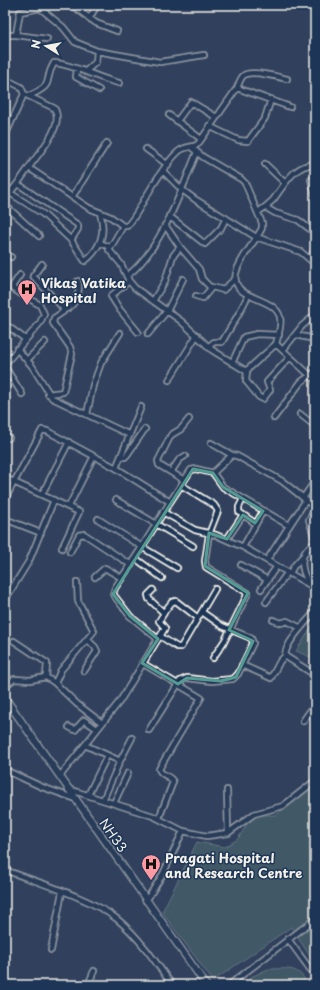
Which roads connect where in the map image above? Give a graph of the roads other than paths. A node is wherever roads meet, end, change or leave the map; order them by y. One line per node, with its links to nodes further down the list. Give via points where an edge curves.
1 (72, 5): 4 (street)
2 (97, 5): 4 (street)
3 (43, 7): 7 (street, via 20,12); 9 (street, via 75,42)
4 (89, 19): 5 (street)
5 (117, 31)
6 (5, 35): 7 (street)
7 (16, 35): 8 (street)
8 (47, 39)
9 (97, 51): 10 (street, via 160,62); 12 (street, via 96,62)
10 (204, 55)
11 (77, 69): 12 (street); 17 (street, via 76,77); 18 (street, via 54,63 48,85)
12 (86, 71): 15 (street)
13 (5, 79): 18 (street, via 21,87)
14 (287, 79): 16 (street, via 247,74 243,76)
15 (119, 83)
16 (237, 88): 19 (street); 22 (street)
17 (99, 90)
18 (27, 95): 25 (street); 34 (street, via 54,108 58,116 40,154)
19 (271, 100): 20 (street); 24 (street, via 265,118 248,141 238,140)
20 (290, 107)
21 (169, 115): 23 (street)
22 (216, 117): 23 (street, via 191,102); 24 (street)
23 (177, 121): 26 (street)
24 (209, 126): 26 (street)
25 (5, 136)
26 (201, 139): 28 (street, via 198,144)
27 (107, 143): 42 (street)
28 (191, 147): 30 (street); 33 (street, via 179,151)
29 (146, 149): 33 (street)
30 (197, 152): 39 (street); 46 (street, via 241,178)
31 (265, 164): 37 (street)
32 (315, 164): 37 (street, via 305,166)
33 (168, 165): 35 (street)
34 (29, 168): 38 (street); 42 (street)
35 (163, 171): 39 (street); 51 (street, via 130,223)
36 (311, 180): 41 (street)
37 (284, 182): 45 (street)
38 (18, 184): 40 (street); 55 (street, via 78,224 78,229)
39 (181, 189): 48 (street); 49 (street)
40 (10, 193): 43 (street); 55 (street, via 43,214)
41 (315, 195)
42 (72, 197): 47 (street)
43 (5, 198)
44 (5, 205): 53 (street)
45 (265, 207): 46 (street); 52 (street, via 298,220)
46 (258, 212): 54 (street, via 262,228)
47 (100, 213): 51 (street); 56 (street, via 104,226)
48 (169, 216): 49 (street, via 205,244 221,228); 50 (street)
49 (226, 218): 54 (street)
50 (165, 225): 58 (street); 66 (street, via 150,251)
51 (123, 226): 57 (street)
52 (315, 233)
53 (39, 236)
54 (256, 237): 62 (street, via 290,248); 67 (street, via 237,269)
55 (71, 240): 56 (street, via 85,261)
56 (100, 243): 57 (street)
57 (110, 247): 66 (street, via 110,253 121,264)
58 (180, 247): 70 (street); 73 (street, via 173,256 165,280)
59 (315, 248): 62 (street)
60 (5, 253): 61 (street)
61 (11, 257)
62 (310, 259): 64 (street)
63 (42, 264): 74 (street, via 33,276)
64 (315, 264)
65 (20, 275): 84 (street, via 13,289 40,305 44,314 40,323)
66 (128, 279): 73 (street, via 135,288); 78 (street, via 111,296)
67 (235, 279): 70 (street, via 223,290); 71 (street, via 238,288)
68 (183, 280): 75 (street)
69 (78, 281): 74 (street, via 78,294 70,307)
70 (210, 287): 72 (street, via 203,298)
71 (248, 295): 82 (street, via 277,310 280,318); 88 (street, via 222,342 214,342)
72 (196, 296)
73 (153, 301): 75 (street)
74 (64, 310): 101 (street, via 54,318 53,323 70,347 71,359 63,392)
75 (167, 311): 80 (street); 81 (street)
76 (315, 315): 83 (street)
77 (5, 324): 84 (street)
78 (138, 332)
79 (120, 333): 103 (street, via 101,363)
80 (148, 334)
81 (197, 335): 88 (street); 98 (street)
82 (279, 335): 87 (street); 94 (street, via 257,334 244,337)
83 (295, 335): 85 (street); 90 (street)
84 (25, 339): 89 (street)
85 (315, 339)
86 (44, 342): 92 (street)
87 (276, 344): 90 (street); 95 (street, via 258,358)
88 (208, 347): 94 (street)
89 (17, 349): 92 (street); 93 (street)
90 (282, 350): 91 (street)
91 (290, 357): 95 (street, via 267,382 270,390 263,399 246,381); 97 (street)
92 (27, 360): 101 (street)
93 (6, 363): 100 (street)
94 (232, 363): 95 (street)
95 (247, 371)
96 (315, 372): 97 (street)
97 (309, 375): 99 (street); 105 (street)
98 (169, 380)
99 (315, 380)
100 (22, 394)
101 (48, 394): 103 (street, via 57,401)
102 (142, 407): 109 (street)
103 (88, 414): 109 (street)
104 (300, 414): 107 (street)
105 (274, 418)
106 (189, 419): 117 (street, via 181,429 171,435 158,461 159,465)
107 (315, 426)
108 (145, 429): 114 (street, via 127,455)
109 (130, 435): 114 (street)
110 (69, 442): 113 (street); 121 (street, via 42,430); 123 (street)
111 (212, 443): 112 (street)
112 (232, 455): 118 (street); 126 (street, via 282,481)
113 (94, 456): 116 (street); 130 (street)
114 (121, 456): 116 (street)
115 (185, 456): 117 (street)
116 (116, 468): 129 (street)
117 (171, 472): 122 (street)
118 (213, 473): 122 (street, via 193,469); 125 (street, via 223,487)
119 (5, 478): 121 (street)
120 (315, 481): 126 (street)
121 (15, 482): 123 (street); 124 (street)
122 (182, 482): 129 (street); 141 (street, via 216,507 218,515)
123 (42, 494): 127 (street)
124 (5, 499)
125 (243, 499): 132 (street); 134 (street, via 238,510)
126 (304, 499): 131 (street); 139 (street)
127 (54, 500): 130 (street); 140 (street)
128 (116, 500): 137 (street)
129 (170, 502): 133 (street)
130 (69, 506): 148 (street, via 79,514)
131 (315, 508): 143 (street, via 309,520)
132 (264, 511): 138 (street); 139 (street)
133 (163, 512): 137 (street); 141 (street, via 195,530)
134 (244, 515): 138 (street); 142 (street)
135 (5, 519): 140 (street)
136 (98, 519): 147 (street)
137 (157, 523): 145 (street); 147 (street)
138 (255, 523): 146 (street)
139 (288, 525): 152 (street)
140 (41, 533): 168 (street, via 29,561)
141 (209, 534): 142 (street); 176 (street, via 206,568 248,593)
142 (227, 539): 146 (street)
143 (315, 539)
144 (315, 543): 150 (street)
145 (193, 546)
146 (243, 546): 152 (street)
147 (142, 547): 151 (street); 156 (street)
148 (62, 548)
149 (70, 552): 153 (street, via 79,535 84,534)
150 (302, 557): 157 (street); 163 (street, via 303,571)
151 (135, 558): 153 (street); 160 (street)
152 (267, 560): 155 (street)
153 (131, 565): 159 (street)
154 (241, 565): 161 (street)
155 (277, 566): 157 (street); 161 (street)
156 (177, 568)
157 (289, 573): 163 (street); 169 (street)
158 (96, 577): 159 (street, via 104,568)
159 (122, 578): 177 (street, via 114,590 114,597 130,616)
160 (162, 578)
161 (268, 580): 165 (street)
162 (77, 582): 178 (street, via 80,606 94,629)
163 (310, 585): 167 (street)
164 (215, 589): 171 (street)
165 (261, 589)
166 (152, 590): 170 (street, via 149,598)
167 (315, 591)
168 (5, 600)
169 (266, 602)
170 (164, 612): 173 (street, via 176,601); 177 (street, via 160,621 165,628)
171 (202, 612): 173 (street); 176 (street)
172 (315, 612): 175 (street)
173 (198, 618): 177 (street, via 180,648)
174 (273, 620): 175 (street, via 281,623 287,621)
175 (301, 628): 180 (street, via 287,648)
176 (229, 630): 181 (street); 183 (street, via 252,640)
177 (159, 637): 182 (street)
178 (88, 639): 184 (street, via 97,651); 187 (street, via 61,670)
179 (14, 641): 186 (street, via 47,663)
180 (285, 656): 183 (street, via 271,678); 185 (street)
181 (213, 658)
182 (142, 663): 188 (street); 193 (street, via 120,701)
183 (242, 665): 188 (street, via 233,679 212,681 187,678)
184 (84, 671)
185 (315, 675)
186 (46, 677): 187 (street); 189 (street, via 14,679)
187 (55, 684): 193 (street)
188 (178, 684): 196 (street); 211 (street, via 199,695 201,699 159,769 173,782)
189 (5, 686)
190 (5, 698): 203 (main road, NH33)
191 (315, 704): 192 (street)
192 (303, 721)
193 (102, 723): 195 (street)
194 (69, 728): 195 (street, via 74,730 84,720)
195 (97, 729): 198 (street)
196 (149, 730)
197 (132, 738): 200 (street)
198 (85, 745): 199 (street); 203 (street)
199 (107, 756): 200 (street); 207 (street)
200 (120, 761): 209 (street)
201 (5, 770): 208 (street)
202 (128, 773): 210 (street)
203 (60, 776): 205 (main road, NH33)
204 (315, 781): 213 (street, via 283,806 274,811 254,814)
205 (68, 789): 207 (street); 208 (main road, NH33)
206 (227, 790): 213 (street)
207 (88, 795): 209 (street)
208 (76, 799): 216 (main road, NH33)
209 (103, 800): 210 (street)
210 (114, 803): 211 (street)
211 (159, 818): 212 (street)
212 (183, 831): 213 (street, via 207,836); 216 (street, via 163,874)
213 (228, 833)
214 (5, 870): 215 (street)
215 (62, 892): 219 (street); 223 (street, via 117,919 146,949)
216 (146, 901): 224 (main road, NH33)
217 (315, 919): 218 (street)
218 (288, 939): 221 (street); 225 (street)
219 (51, 950)
220 (94, 971): 222 (street)
221 (315, 976)
222 (88, 985)
223 (172, 985)
224 (206, 985)
225 (229, 985)

